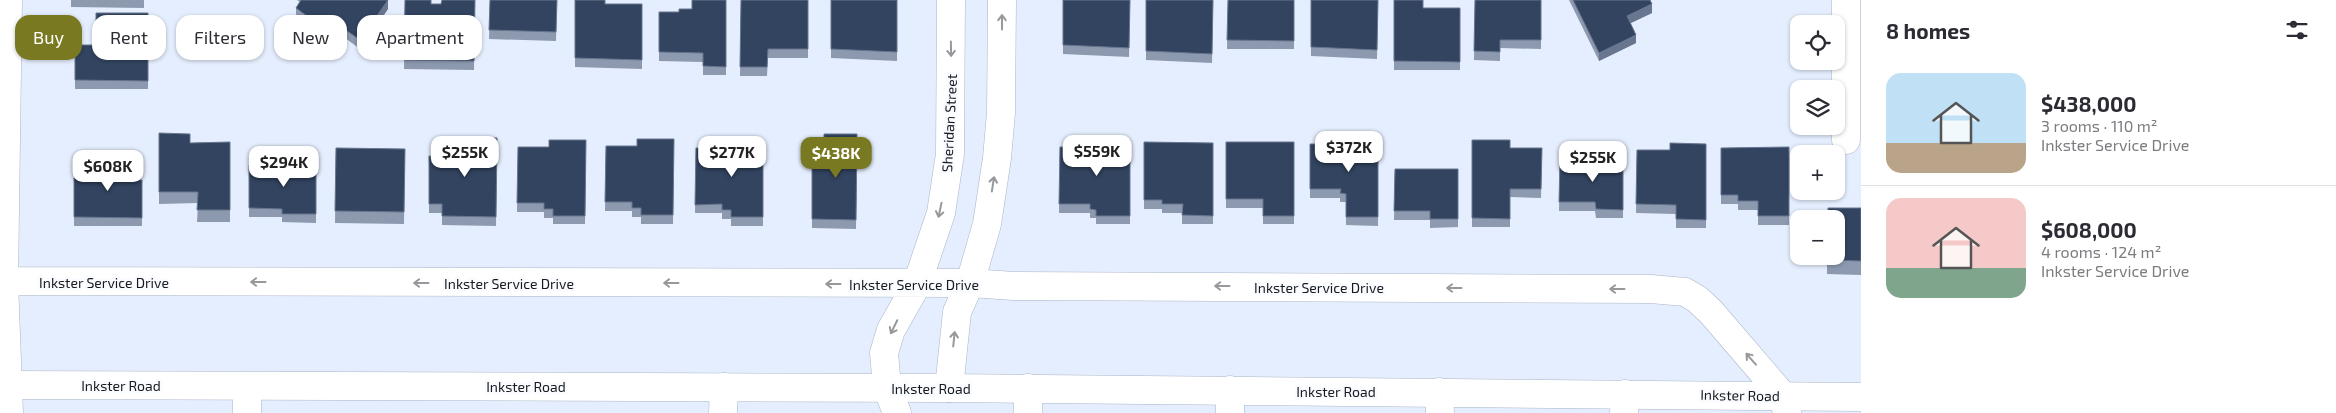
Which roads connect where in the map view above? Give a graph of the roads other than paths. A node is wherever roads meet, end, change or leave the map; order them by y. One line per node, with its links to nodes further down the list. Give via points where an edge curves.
1 (8, 0): 6 (street)
2 (951, 0): 8 (street, Sheridan Street, one-way to 8, via 950,154 940,213)
3 (1002, 0): 7 (street, one-way to 3, via 987,224 997,158 1002,113)
4 (1846, 0): 5 (street)
5 (1846, 140)
6 (2, 282): 8 (street, Inkster Service Drive, one-way to 6); 9 (street)
7 (970, 283): 8 (street, Inkster Service Drive); 12 (street, one-way to 7, via 956,312); 19 (street, Inkster Service Drive, one-way to 7, via 1711,312 1684,292)
8 (917, 284): 11 (street, Sheridan Street, one-way to 11, via 892,330 884,353)
9 (4, 385): 10 (street, Inkster Road); 20 (street)
10 (247, 386): 14 (street, Inkster Road); 21 (street)
11 (888, 387): 12 (street, Inkster Road); 14 (street, Inkster Road); 22 (street, Sheridan Street)
12 (949, 388): 15 (street, Inkster Road)
13 (1861, 397): 19 (street, Inkster Road)
14 (723, 400)
15 (1028, 401): 16 (street, Inkster Road)
16 (1230, 402): 17 (street, Inkster Road)
17 (1440, 403): 18 (street, Inkster Road)
18 (1625, 404): 19 (street, Inkster Road)
19 (1785, 404)
20 (8, 413)
21 (247, 413)
22 (897, 413)

